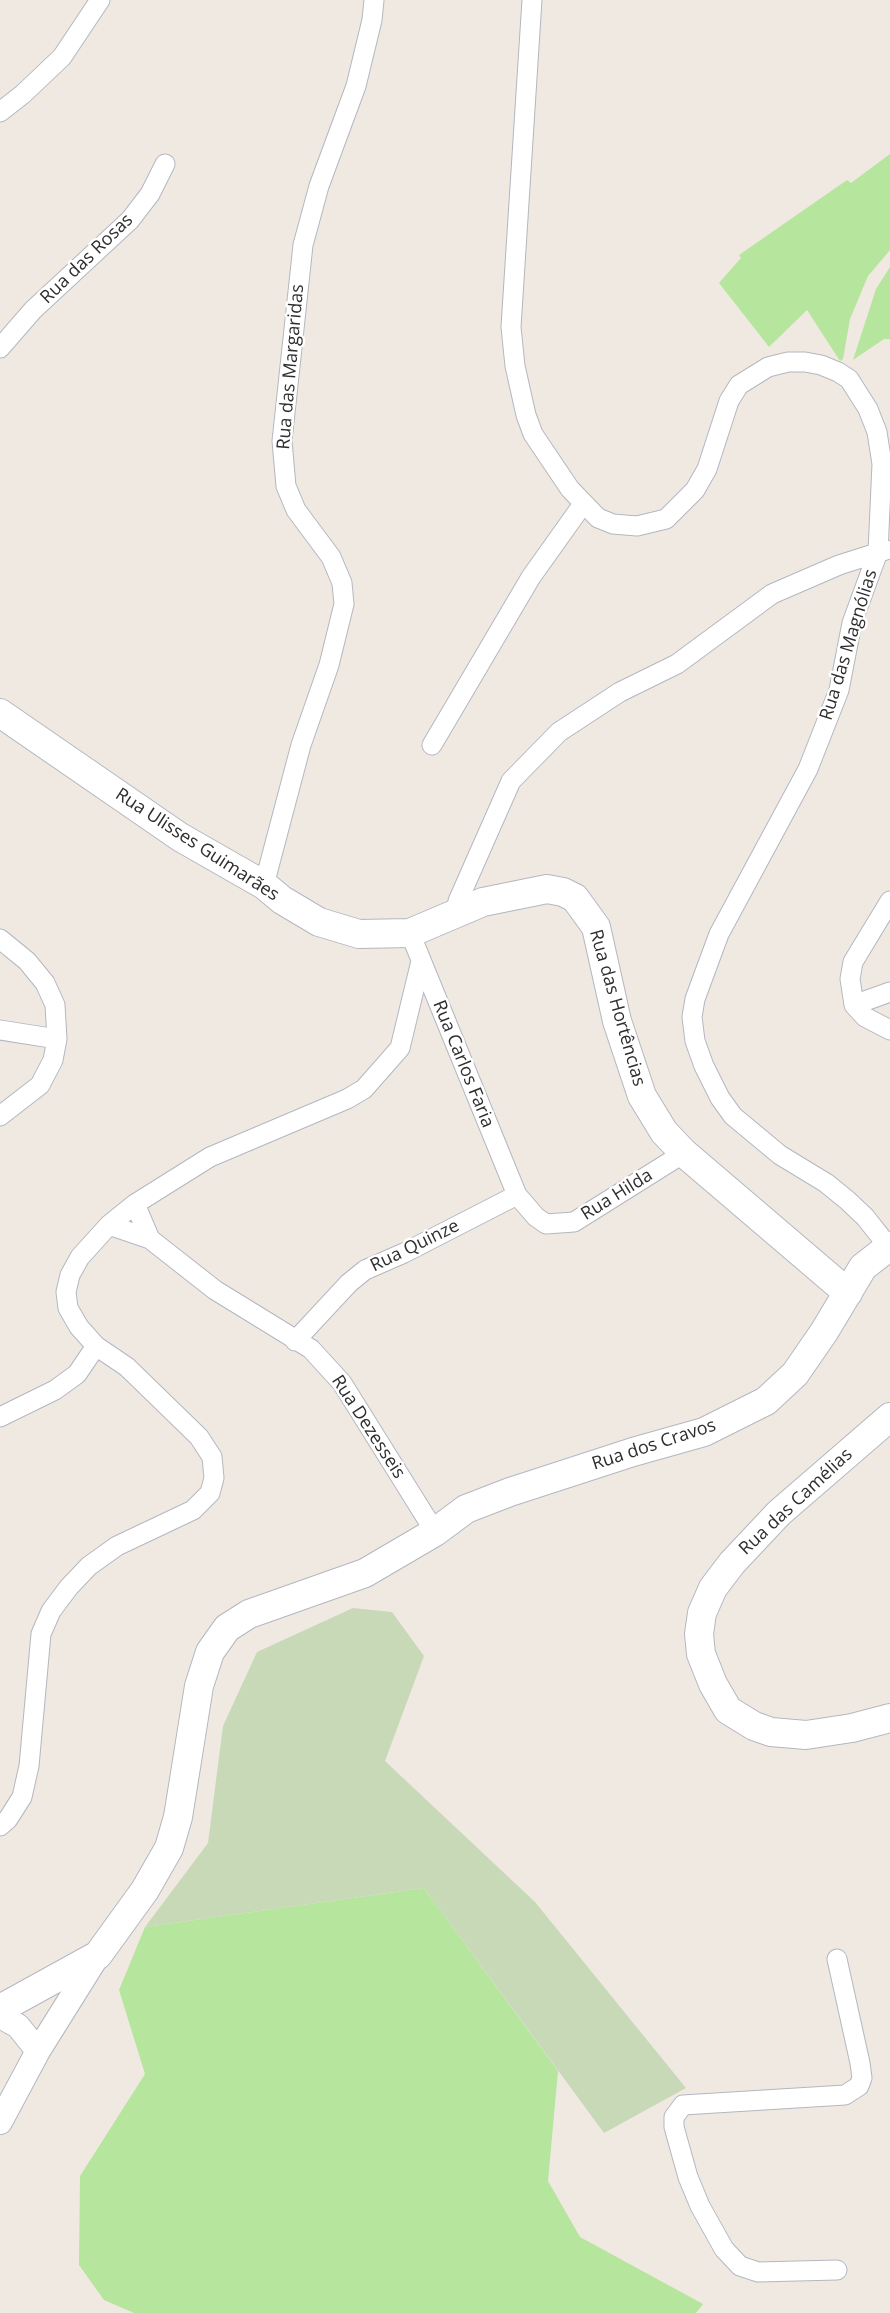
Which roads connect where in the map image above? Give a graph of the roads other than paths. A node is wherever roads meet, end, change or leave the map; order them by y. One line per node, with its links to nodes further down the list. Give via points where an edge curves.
1 (100, 0): 4 (street, via 62,57)
2 (374, 0): 11 (street, Rua das Margaridas, via 356,86 303,245 282,441 286,486 296,510 331,557 342,583 344,604)
3 (532, 0): 7 (street, via 511,327 519,384 533,434)
4 (0, 112)
5 (165, 164): 6 (street, Rua das Rosas, via 130,220 33,310)
6 (0, 348)
7 (583, 504): 8 (street, Rua das Magnólias, via 613,524 637,526 666,519 695,490 707,469 739,385 768,367 805,362 849,379 877,432); 10 (street, via 531,577)
8 (884, 550): 13 (street, via 772,594 677,664 620,692 559,732 511,781); 28 (street, Rua das Magnólias, via 852,623 839,690 808,769 719,934 692,1017 704,1066 733,1116 780,1156 847,1200)
9 (0, 713): 11 (main road, Rua Ulisses Guimarães, via 180,837)
10 (432, 745)
11 (264, 886): 14 (main road, Rua Ulisses Guimarães, via 319,922 359,934)
12 (890, 901): 18 (street, via 853,962)
13 (456, 915): 14 (main road, Rua das Hortências); 23 (main road, Rua das Hortências, via 483,902 547,890 563,892 582,905 596,927 617,1021 642,1096 664,1132)
14 (410, 933): 16 (street, Rua Carlos Faria)
15 (0, 939): 21 (street, via 45,983 55,1005)
16 (421, 961): 24 (street, Rua Carlos Faria); 25 (street, via 400,1048 364,1089 209,1157)
17 (890, 992): 18 (street)
18 (854, 1005): 20 (street, via 865,1017)
19 (0, 1030): 21 (street)
20 (890, 1030)
21 (57, 1039): 22 (street, via 53,1060 40,1085)
22 (0, 1116)
23 (684, 1153): 24 (street, Rua Hilda, via 574,1222 546,1224); 29 (main road, Rua das Hortências)
24 (517, 1195): 30 (street, Rua Quinze, via 365,1270)
25 (135, 1204): 26 (street); 27 (street, Rua Dezesseis)
26 (108, 1225): 27 (street, Rua Dezesseis); 31 (street, via 80,1257 66,1292 79,1327)
27 (150, 1238): 30 (street, Rua Dezesseis, via 215,1290)
28 (889, 1246): 29 (main road, Rua dos Cravos, via 863,1266)
29 (848, 1293): 34 (main road, Rua dos Cravos, via 795,1374 766,1401 704,1432 503,1494 466,1509)
30 (295, 1341): 34 (street, Rua Dezesseis, via 311,1349 342,1383)
31 (96, 1346): 32 (street, via 77,1374); 36 (street, via 127,1367 199,1437 212,1457 214,1478 210,1493 193,1510 117,1546 89,1566 51,1611 41,1634 22,1797)
32 (0, 1417)
33 (890, 1417): 35 (main road, Rua das Camélias, via 779,1513 732,1563 702,1613 699,1634 705,1664 728,1710 754,1726 806,1735)
34 (435, 1532): 37 (main road, Rua dos Cravos, via 365,1573 278,1602 227,1628 210,1652 199,1686 169,1849)
35 (890, 1718)
36 (0, 1826)
37 (98, 1955): 39 (main road); 41 (street)
38 (837, 1959): 43 (street, via 860,2063 859,2086 845,2095 683,2105 674,2117 696,2196 724,2249 740,2266 758,2272)
39 (0, 2009)
40 (0, 2016): 41 (street, via 18,2026)
41 (38, 2051): 42 (street)
42 (0, 2122)
43 (837, 2270)

